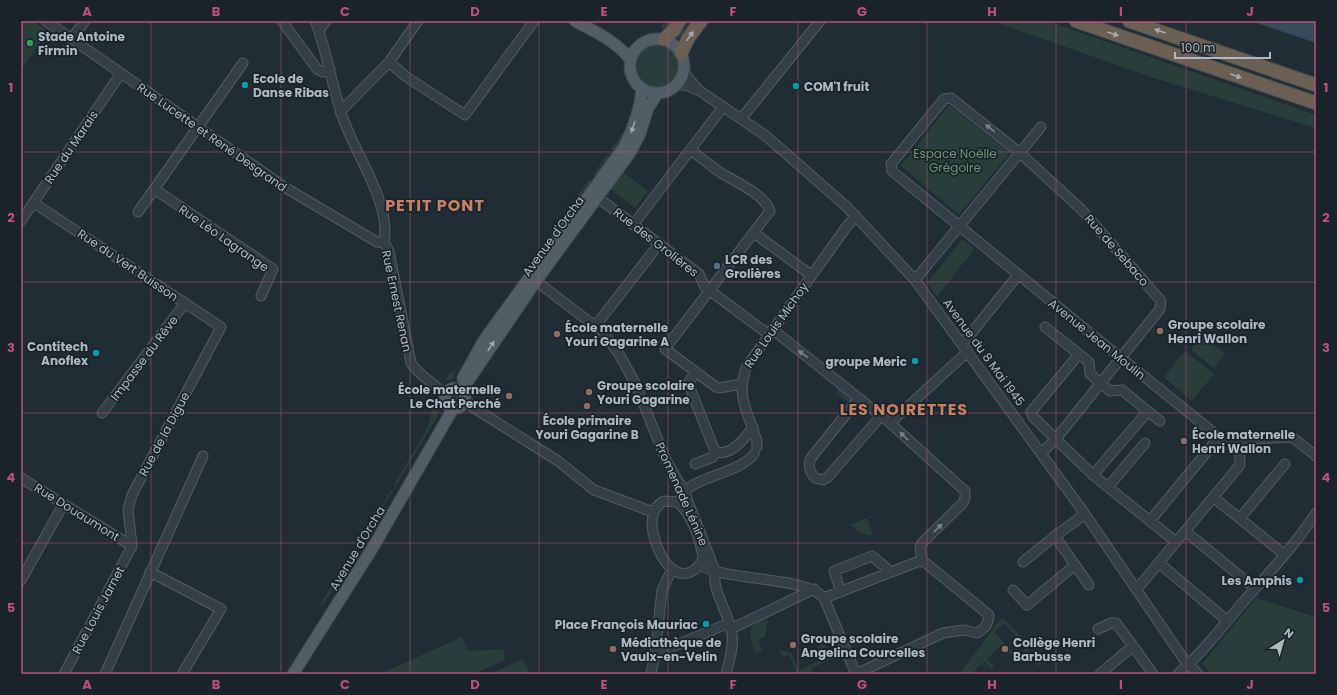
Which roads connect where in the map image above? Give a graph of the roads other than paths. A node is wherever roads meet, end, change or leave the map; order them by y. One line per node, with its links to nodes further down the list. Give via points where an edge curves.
1 (46, 21): 15 (street, Rue Lucette et René Desgrand)
2 (85, 21): 15 (street)
3 (282, 21): 23 (street, via 317,69 323,72)
4 (315, 21): 14 (street, Rue Ernest Renan)
5 (326, 21): 14 (street)
6 (418, 21): 21 (street)
7 (534, 21): 21 (street, via 465,115 405,76)
8 (575, 21): 17 (main road)
9 (679, 21): 16 (highway)
10 (701, 21): 19 (highway, one-way to 10)
11 (820, 21): 34 (street)
12 (1076, 21): 31 (highway, one-way to 31)
13 (1129, 21): 27 (highway, one-way to 13)
14 (319, 30): 23 (street, Rue Ernest Renan)
15 (71, 39): 25 (street, Rue Lucette et René Desgrand)
16 (664, 39): 18 (main road, via 650,39); 19 (main road)
17 (612, 42): 18 (main road, via 629,46); 20 (main road)
18 (639, 45): 20 (main road)
19 (681, 53): 24 (main road)
20 (630, 59): 28 (main road, via 631,74)
21 (389, 62): 33 (street)
22 (243, 64): 36 (street)
23 (330, 69): 33 (street, Rue Ernest Renan)
24 (684, 70): 26 (main road); 29 (street, Avenue du 8 Mai 1945)
25 (121, 73): 36 (street, Rue Lucette et René Desgrand); 41 (street, Rue du Marais)
26 (676, 85): 29 (street, Avenue du 8 Mai 1945); 30 (main road, via 666,92)
27 (1316, 85)
28 (642, 89): 30 (main road); 67 (main road, Avenue d'Orcha, one-way to 67, via 640,106 624,148 484,340)
29 (700, 91): 32 (street, Avenue du 8 Mai 1945)
30 (658, 93): 40 (main road, Avenue d'Orcha, via 648,108 640,134 630,153)
31 (1316, 103)
32 (723, 107): 34 (street, Avenue du 8 Mai 1945); 37 (street)
33 (340, 112): 48 (street, Rue Ernest Renan, via 373,182 385,228)
34 (742, 119): 43 (street, Avenue du 8 Mai 1945, via 795,161)
35 (1041, 127): 38 (street)
36 (198, 128): 39 (street); 48 (street, Rue Lucette et René Desgrand, via 286,188 377,242)
37 (691, 150): 45 (street); 47 (street, via 748,188 769,207 770,211)
38 (1020, 153): 46 (street); 46 (street, one-way to 46, via 947,97 891,164 892,171); 63 (street, Rue de Sebaco, via 1082,210 1161,301 1160,309)
39 (154, 189): 42 (street); 55 (street, Rue Léo Lagrange, via 273,270)
40 (597, 197): 45 (street, Rue des Grolières); 53 (main road, Avenue d'Orcha)
41 (34, 203): 44 (street, Rue du Marais); 56 (street, Rue du Vert Buisson)
42 (138, 212)
43 (856, 216): 50 (street, Rue Louis Michoy); 52 (street, Avenue du 8 Mai 1945)
44 (21, 221)
45 (633, 225): 49 (street, Rue des Grolières)
46 (960, 227): 51 (street, Avenue Jean Moulin); 52 (street)
47 (754, 233): 50 (street); 54 (street)
48 (384, 243): 67 (street, Rue Ernest Renan, via 390,256 411,363 420,375)
49 (659, 244): 54 (street, Rue des Grolières, via 701,276 703,284); 57 (street)
50 (811, 275): 60 (street, Rue Louis Michoy)
51 (1018, 275): 61 (street, via 969,336); 63 (street, Avenue Jean Moulin)
52 (915, 280): 61 (street, Avenue du 8 Mai 1945)
53 (536, 281): 57 (street, via 591,324); 67 (main road, Avenue d'Orcha, one-way to 53)
54 (710, 291): 60 (street, Rue des Grolières); 64 (street, via 665,349)
55 (261, 296)
56 (185, 303): 58 (street, Rue du Vert Buisson); 70 (street, Impasse du Rêve)
57 (597, 324): 88 (street, Promenade Lénine, via 620,354 635,383 666,460)
58 (221, 327): 100 (street, Rue de la Digue, via 132,496 128,509)
59 (1045, 327): 62 (street)
60 (770, 332): 65 (street, Rue Louis Michoy, via 749,362); 68 (street, Rue des Grolières, one-way to 60)
61 (964, 347): 73 (street, via 964,355); 80 (street, Avenue du 8 Mai 1945)
62 (1079, 354): 66 (street, via 1089,362 1090,374); 76 (street, via 1031,412)
63 (1120, 358): 66 (street, Rue de Sebaco); 75 (street, Avenue Jean Moulin)
64 (696, 372): 65 (street, via 720,388); 79 (street, via 688,383)
65 (741, 384): 74 (street, Rue Louis Michoy, via 741,395)
66 (1100, 384): 69 (street, via 1110,392 1122,390); 76 (street, Rue de Sebaco)
67 (455, 397): 92 (street, Rue Ernest Renan, via 558,461 594,490); 128 (main road, Avenue d'Orcha, via 441,417 440,433 372,550)
68 (859, 398): 71 (street, Rue des Grolières); 71 (street, via 811,458 809,468 816,478 823,480 828,477)
69 (1148, 411): 72 (street); 85 (street)
70 (102, 412)
71 (881, 416): 73 (street, Rue des Grolières)
72 (1160, 421)
73 (890, 423): 102 (street, Rue des Grolières, one-way to 73, via 920,547 963,503 966,494)
74 (753, 427): 79 (street, via 746,438 734,447 722,452); 88 (street, Rue Louis Michoy, via 757,441 756,450 746,463)
75 (1219, 437): 77 (street, Avenue Jean Moulin); 96 (street)
76 (1055, 440): 80 (street, Rue de Sebaco); 85 (street)
77 (1239, 440): 82 (street, Avenue Jean Moulin, via 1292,437); 89 (street, via 1240,465)
78 (1145, 443): 87 (street)
79 (715, 451): 83 (street, via 713,456)
80 (1041, 453): 94 (street, Avenue du 8 Mai 1945)
81 (203, 456): 109 (street)
82 (1316, 456)
83 (695, 464)
84 (1285, 464): 95 (street)
85 (1093, 475): 87 (street)
86 (21, 478): 91 (street, Rue Douaumont)
87 (1108, 487): 96 (street)
88 (684, 491): 90 (street); 108 (street, Promenade Lénine)
89 (1213, 497): 95 (street); 97 (street)
90 (678, 502): 92 (street, via 664,501 658,504); 105 (street, via 686,510 698,534 703,558)
91 (63, 505): 100 (street, Rue Douaumont); 111 (street)
92 (653, 512): 107 (street, via 651,522 658,547)
93 (1316, 513): 124 (street, via 1304,532)
94 (1085, 514): 98 (street); 114 (street, Avenue du 8 Mai 1945)
95 (1240, 518): 101 (street)
96 (1150, 521): 99 (street)
97 (1185, 531): 99 (street); 113 (street)
98 (1055, 536): 103 (street); 106 (street)
99 (1176, 542): 104 (street)
100 (132, 546): 125 (street, Rue Louis Jarnet)
101 (1280, 551)
102 (922, 560): 110 (street); 131 (street, via 984,608 990,615 985,628 976,633 964,630 943,634)
103 (1023, 562)
104 (1159, 563): 114 (street); 119 (street)
105 (700, 565): 107 (street, via 688,573); 108 (street)
106 (1075, 566): 112 (street); 116 (street, via 1027,605)
107 (672, 569): 123 (street, via 662,590)
108 (715, 571): 115 (street); 120 (street, Promenade Lénine, via 713,582)
109 (150, 572): 126 (street); 127 (street, via 221,609)
110 (891, 572): 117 (street); 117 (street, via 872,556 840,568 834,571)
111 (21, 580)
112 (1089, 585)
113 (1251, 585)
114 (1137, 589): 124 (street, Avenue du 8 Mai 1945)
115 (814, 590): 118 (street); 120 (street)
116 (1013, 590)
117 (841, 592): 118 (street)
118 (824, 598): 131 (street)
119 (1224, 618)
120 (730, 626): 123 (street); 130 (street, Promenade Lénine, via 733,643)
121 (1098, 629): 122 (street, via 1116,623)
122 (1133, 646): 132 (street); 133 (street)
123 (655, 654): 129 (street)
124 (1189, 664): 134 (street); 135 (street, Avenue du 8 Mai 1945)
125 (64, 674)
126 (105, 674)
127 (182, 674)
128 (293, 674)
129 (651, 674)
130 (726, 674)
131 (856, 674)
132 (1100, 674)
133 (1153, 674)
134 (1178, 674)
135 (1198, 674)

